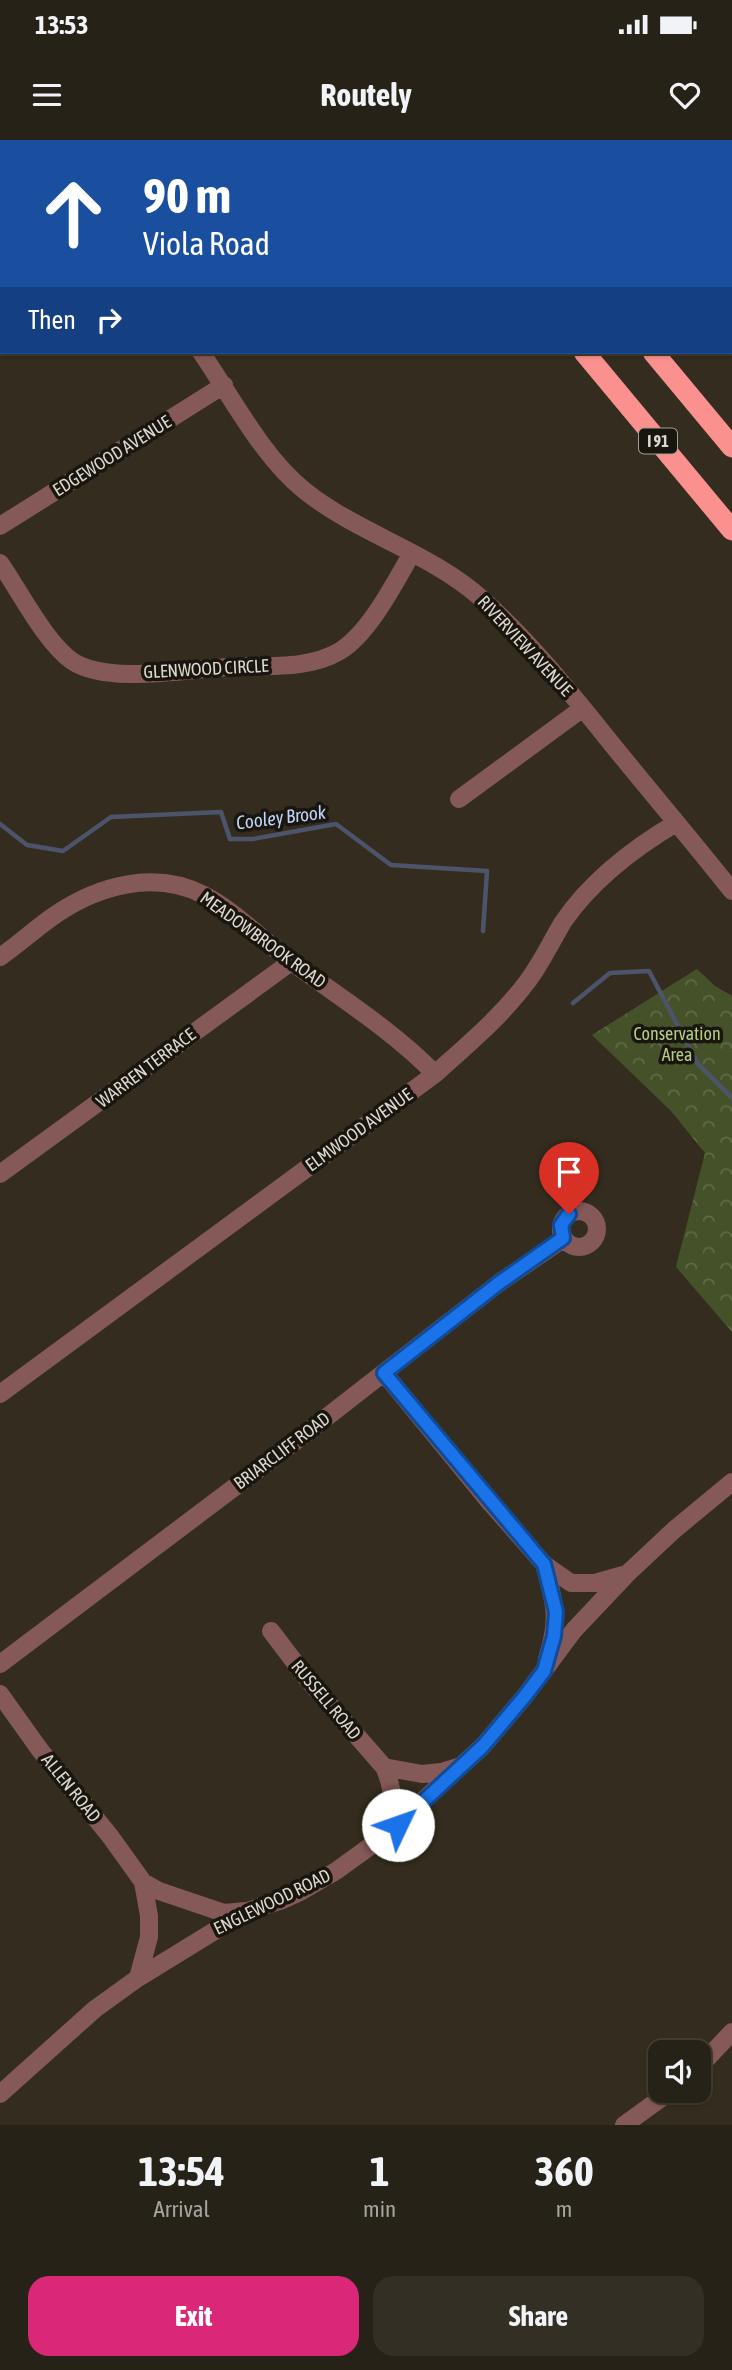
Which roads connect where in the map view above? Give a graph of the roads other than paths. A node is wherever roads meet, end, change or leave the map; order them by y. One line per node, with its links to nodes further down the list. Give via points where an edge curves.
1 (202, 354): 4 (street, RIVERVIEW AVENUE)
2 (586, 354): 7 (highway, I 91)
3 (655, 354): 5 (highway)
4 (224, 385): 6 (street, EDGEWOOD AVENUE); 8 (street, RIVERVIEW AVENUE, via 264,447 299,486 341,515)
5 (732, 447)
6 (0, 526)
7 (732, 530)
8 (412, 553): 9 (street, GLENWOOD CIRCLE, via 359,634 329,656 291,665 149,673 104,672 72,661 52,640); 10 (street, RIVERVIEW AVENUE, via 479,596)
9 (0, 563)
10 (583, 708): 11 (street); 12 (street, RIVERVIEW AVENUE)
11 (459, 799)
12 (676, 823): 13 (street, RIVERVIEW AVENUE); 16 (street, ELMWOOD AVENUE, via 633,850 586,895 526,984)
13 (732, 891)
14 (0, 957): 15 (street, MEADOWBROOK ROAD, via 80,900 119,885 159,882 205,895)
15 (291, 962): 16 (street, MEADOWBROOK ROAD); 17 (street, WARREN TERRACE)
16 (435, 1073): 20 (street, ELMWOOD AVENUE)
17 (0, 1174)
18 (563, 1238): 19 (street, BRIARCLIFF ROAD)
19 (384, 1373): 22 (street); 25 (street, BRIARCLIFF ROAD)
20 (0, 1394)
21 (732, 1482): 23 (street, ENGLEWOOD ROAD)
22 (544, 1564): 23 (street, via 561,1578 579,1584); 26 (street, via 556,1612)
23 (627, 1574): 26 (street, ENGLEWOOD ROAD, via 574,1630)
24 (271, 1631): 29 (street, RUSSELL ROAD)
25 (0, 1664)
26 (544, 1671): 28 (street, ENGLEWOOD ROAD)
27 (0, 1694): 31 (street, ALLEN ROAD)
28 (464, 1765): 29 (street, via 422,1774); 30 (street, ENGLEWOOD ROAD)
29 (384, 1767): 30 (street, RUSSELL ROAD, via 393,1802)
30 (383, 1837): 32 (street, ENGLEWOOD ROAD, via 300,1892)
31 (143, 1882): 32 (street, via 224,1913); 33 (street, ALLEN ROAD, via 149,1937)
32 (247, 1911): 33 (street, ENGLEWOOD ROAD)
33 (138, 1978): 36 (street, ENGLEWOOD ROAD)
34 (732, 2032): 35 (street)
35 (711, 2054)
36 (0, 2094)
37 (654, 2103): 38 (street)
38 (624, 2125)

